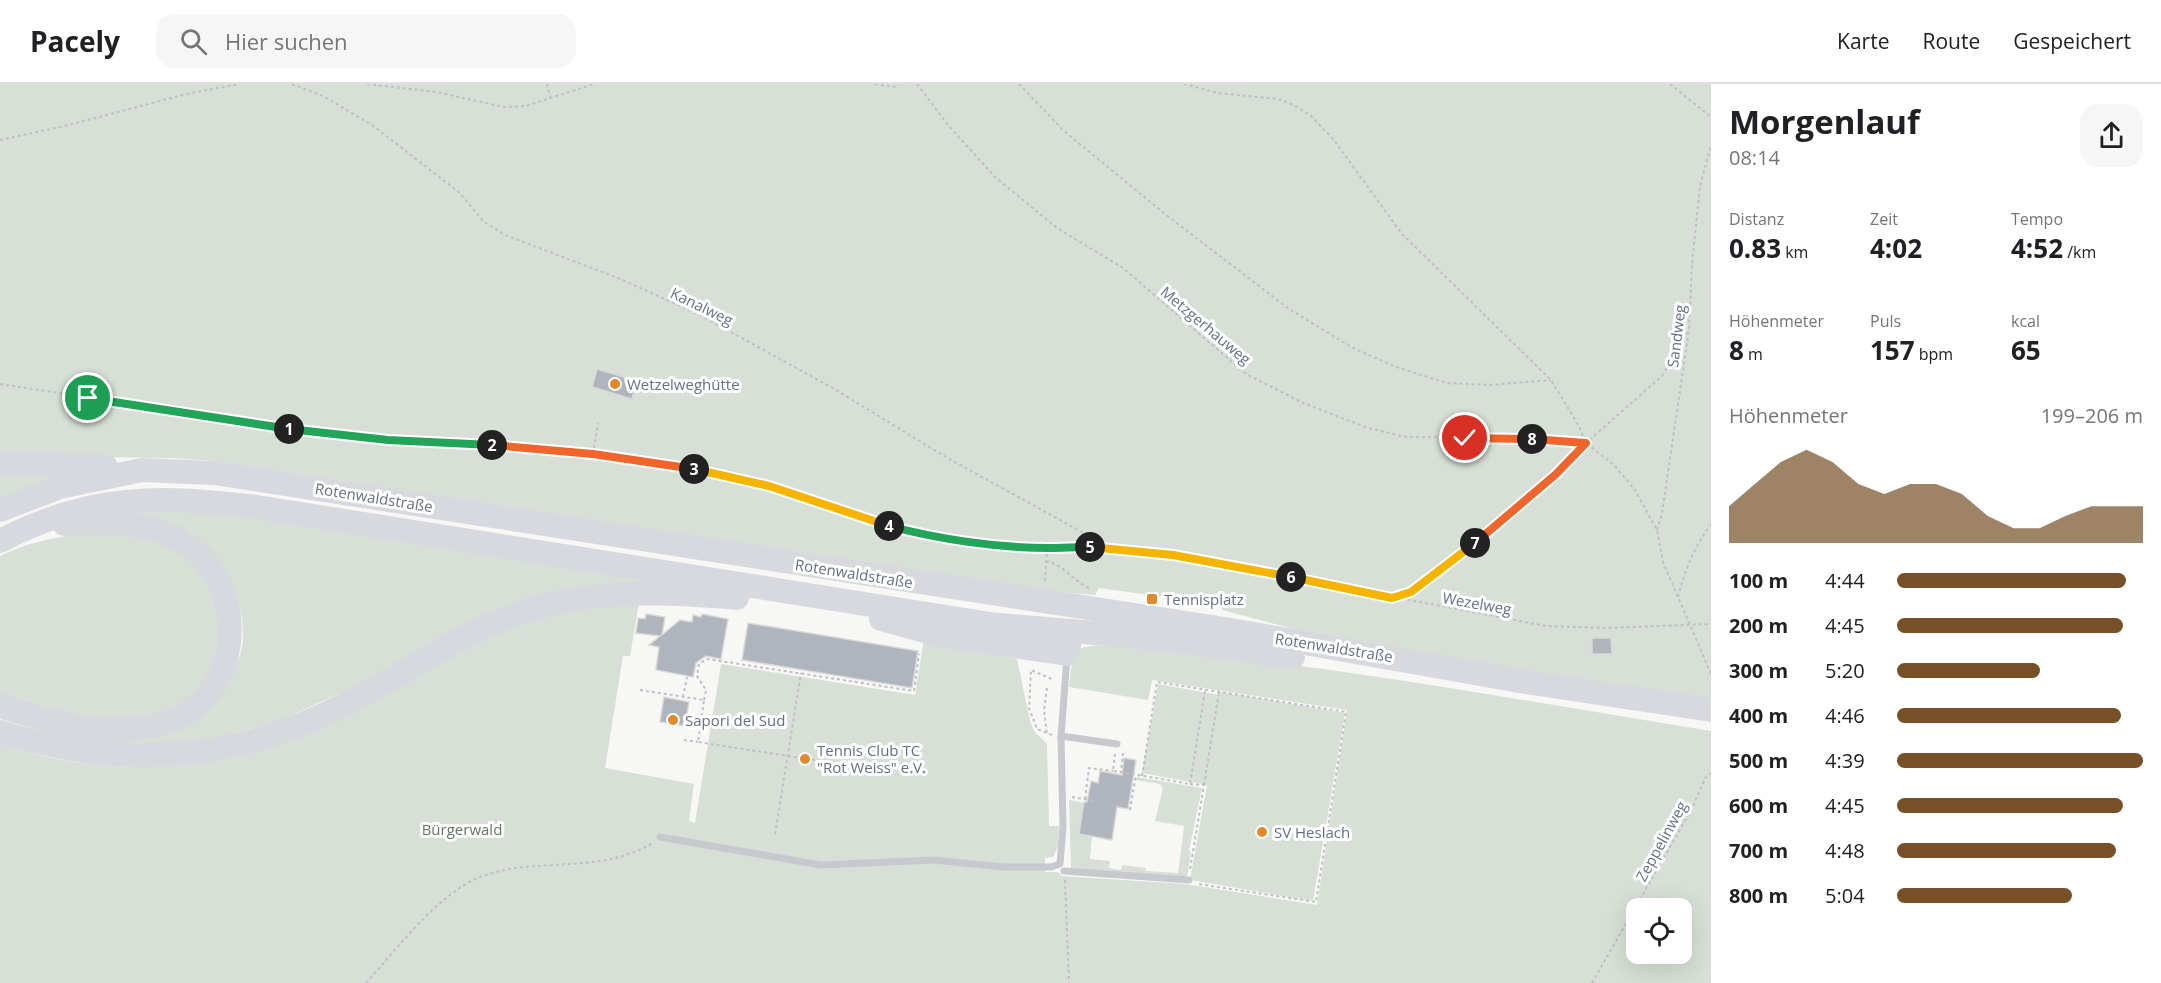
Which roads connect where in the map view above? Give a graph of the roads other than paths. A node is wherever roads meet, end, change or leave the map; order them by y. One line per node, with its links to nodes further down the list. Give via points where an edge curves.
1 (0, 463): 2 (highway)
2 (142, 470): 3 (highway, Rotenwaldstraße, via 60,488); 10 (highway, Rotenwaldstraße, via 186,470 265,479)
3 (0, 510)
4 (34, 525): 5 (highway, Rotenwaldstraße); 6 (highway, Rotenwaldstraße, via 104,503 190,500 257,507); 9 (highway, via 130,524 158,531 190,547 211,568 224,593 230,614 228,652 214,683 200,701 185,714 152,727 87,727)
5 (0, 541)
6 (926, 613): 7 (highway); 8 (highway, Rotenwaldstraße)
7 (877, 618): 8 (highway, Rotenwaldstraße, via 939,635); 12 (highway, via 705,595 636,593 586,597 530,610 484,627 349,703 261,740 187,754 133,756 69,750)
8 (1070, 643): 11 (highway, Rotenwaldstraße, via 1163,639); 13 (lane)
9 (0, 705)
10 (1711, 710)
11 (1711, 724)
12 (0, 732)
13 (1061, 736): 14 (lane); 15 (lane, via 1062,860 1051,867 934,860 821,865)
14 (1117, 744)
15 (660, 837)
16 (1064, 872): 17 (lane)
17 (1189, 880)

